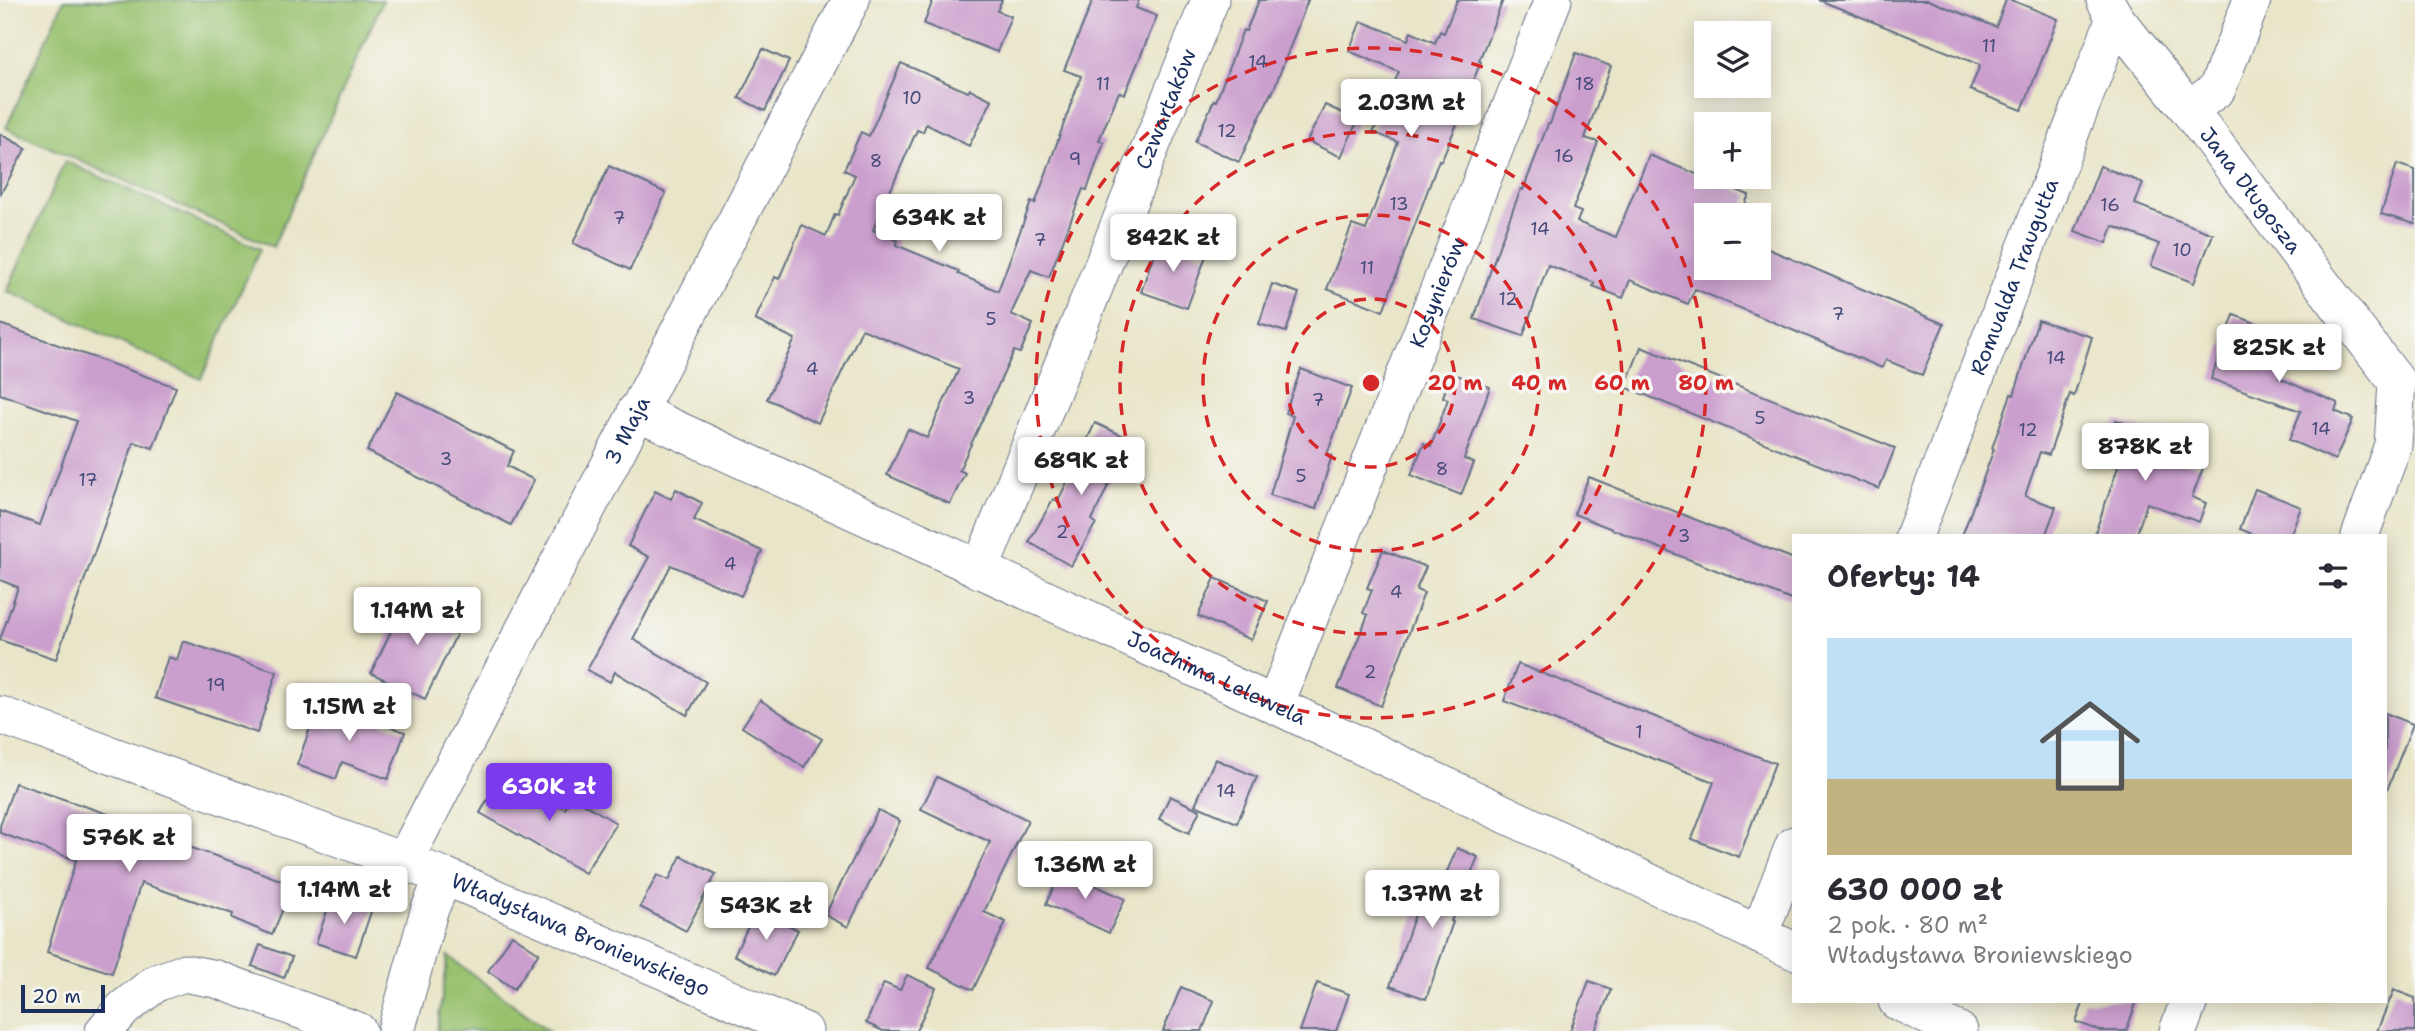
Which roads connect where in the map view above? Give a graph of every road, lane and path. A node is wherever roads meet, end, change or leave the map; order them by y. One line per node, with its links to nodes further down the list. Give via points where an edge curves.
1 (851, 0): 7 (street, 3 Maja)
2 (1210, 0): 10 (street, Czwartaków)
3 (1553, 0): 11 (street, Kosynierów)
4 (2252, 0): 6 (street, via 2217,89)
5 (2110, 9): 6 (street, Jana Długosza); 8 (street, Romualda Traugutta)
6 (2189, 110): 9 (street, Jana Długosza, via 2397,382 2393,445)
7 (636, 411): 10 (street, Joachima Lelewela); 14 (street, 3 Maja)
8 (1915, 534)
9 (2361, 534)
10 (981, 570): 11 (street, Joachima Lelewela)
11 (1275, 705): 16 (street, Joachima Lelewela)
12 (0, 715): 14 (street, Władysława Broniewskiego)
13 (1792, 850): 16 (street)
14 (404, 861): 15 (street, Władysława Broniewskiego)
15 (444, 876): 22 (street, via 429,911); 23 (street, Władysława Broniewskiego)
16 (1759, 934): 17 (street, Joachima Lelewela)
17 (1792, 950)
18 (1901, 1003): 24 (street)
19 (2188, 1003): 25 (street)
20 (104, 1031): 21 (street, via 156,983 184,973 216,979)
21 (358, 1031)
22 (397, 1031)
23 (804, 1031)
24 (1959, 1031)
25 (2178, 1031)

